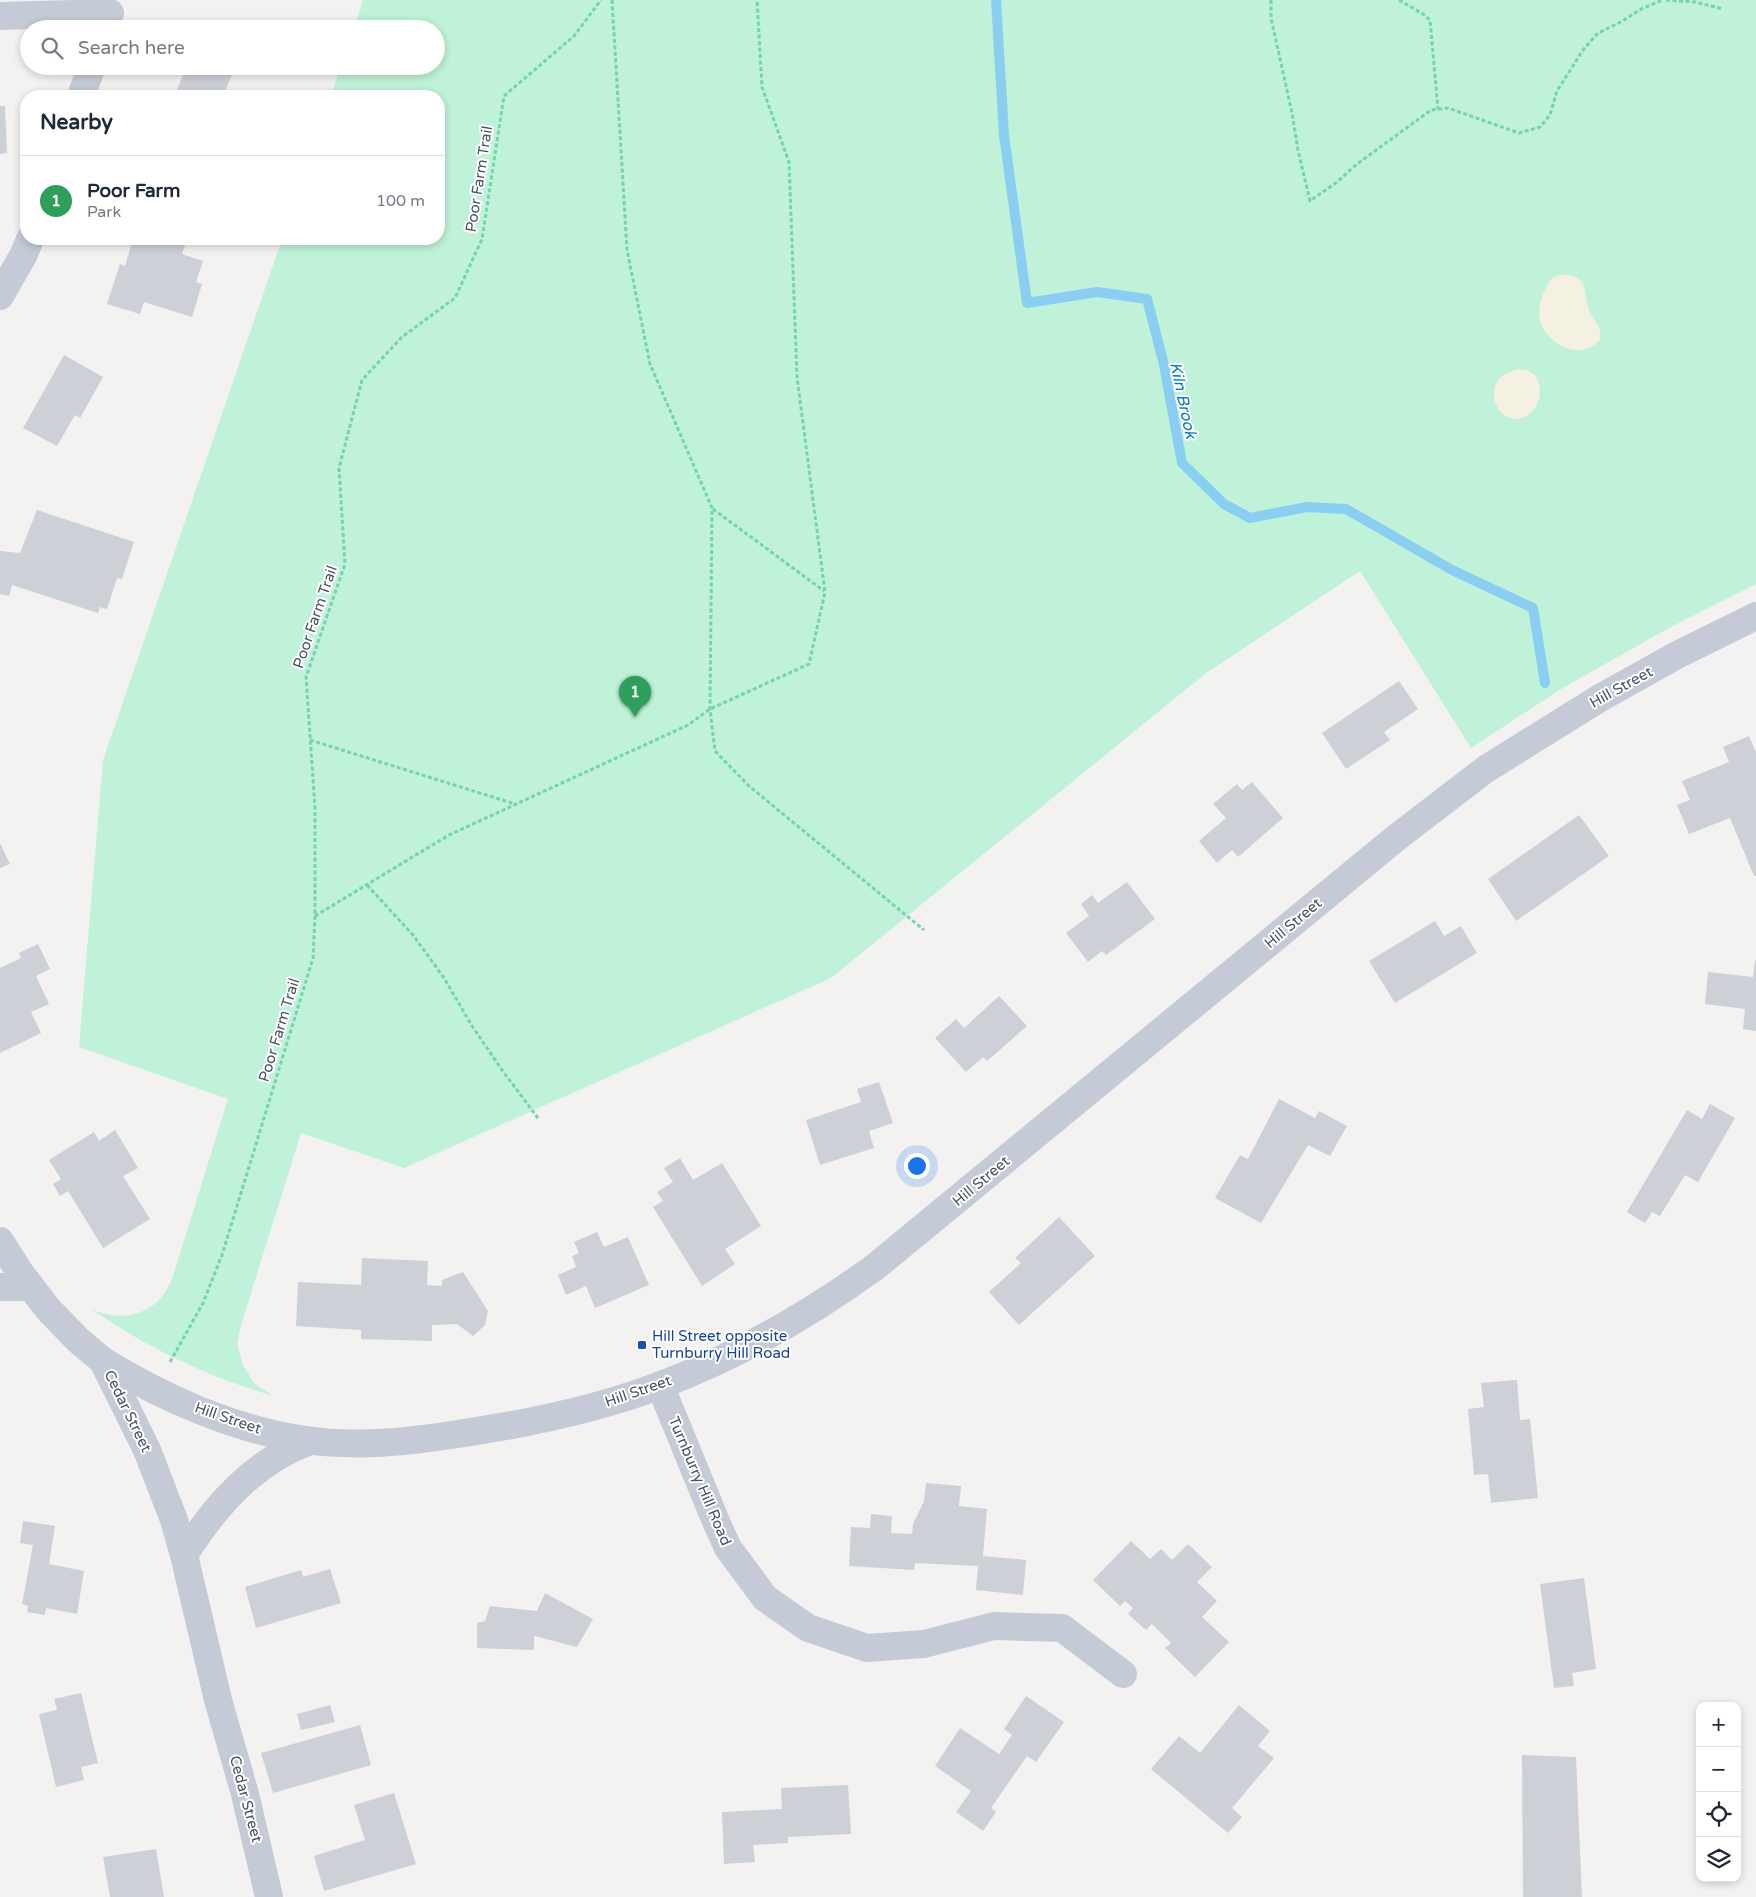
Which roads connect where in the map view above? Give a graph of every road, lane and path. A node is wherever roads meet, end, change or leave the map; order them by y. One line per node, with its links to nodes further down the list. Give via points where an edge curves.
1 (601, 0): 19 (path, Poor Farm Trail, via 574,36 504,96 482,239 454,298 402,337 362,380 339,468 345,564 306,676)
2 (612, 0): 15 (path, via 627,250 634,286 650,364)
3 (757, 0): 16 (path, via 762,88 788,162 797,377)
4 (1271, 0): 12 (path, via 1272,26 1310,201 1408,125)
5 (1399, 0): 12 (path, via 1430,20)
6 (1665, 0): 7 (path, via 1695,2); 12 (path, via 1641,9 1598,33 1557,91 1550,116 1540,127 1519,133 1448,108)
7 (1722, 9)
8 (110, 14): 9 (street)
9 (0, 16)
10 (89, 75): 11 (street)
11 (83, 90)
12 (1438, 109)
13 (28, 245): 14 (street)
14 (0, 296)
15 (712, 508): 16 (path); 18 (path)
16 (825, 592): 18 (path, via 809,664)
17 (1756, 616): 30 (street, Hill Street, via 1600,698 1486,769 1396,838 874,1267 774,1332)
18 (710, 709): 20 (path, via 688,725); 23 (path, via 715,751 749,786)
19 (310, 740): 20 (path); 22 (path, Poor Farm Trail, via 315,808)
20 (516, 804): 21 (path, via 449,835)
21 (367, 885): 22 (path); 24 (path, via 413,935 502,1070)
22 (315, 916): 29 (path, Poor Farm Trail, via 313,958 222,1256 203,1303)
23 (924, 930)
24 (538, 1118)
25 (0, 1241): 27 (street, Cedar Street)
26 (0, 1287): 27 (street)
27 (31, 1287): 28 (street, Cedar Street, via 58,1319)
28 (103, 1361): 31 (street, Hill Street, via 148,1387 195,1408 255,1429); 32 (street, Cedar Street, via 147,1450)
29 (167, 1368)
30 (660, 1385): 31 (street, Hill Street, via 553,1417 484,1430 390,1442); 33 (street, Turnburry Hill Road, via 728,1548 765,1598 808,1628 867,1648 924,1644 994,1626 1062,1628)
31 (310, 1441): 32 (street, via 282,1453 246,1479 209,1518)
32 (184, 1555): 34 (street, Cedar Street)
33 (1123, 1674)
34 (270, 1897)

